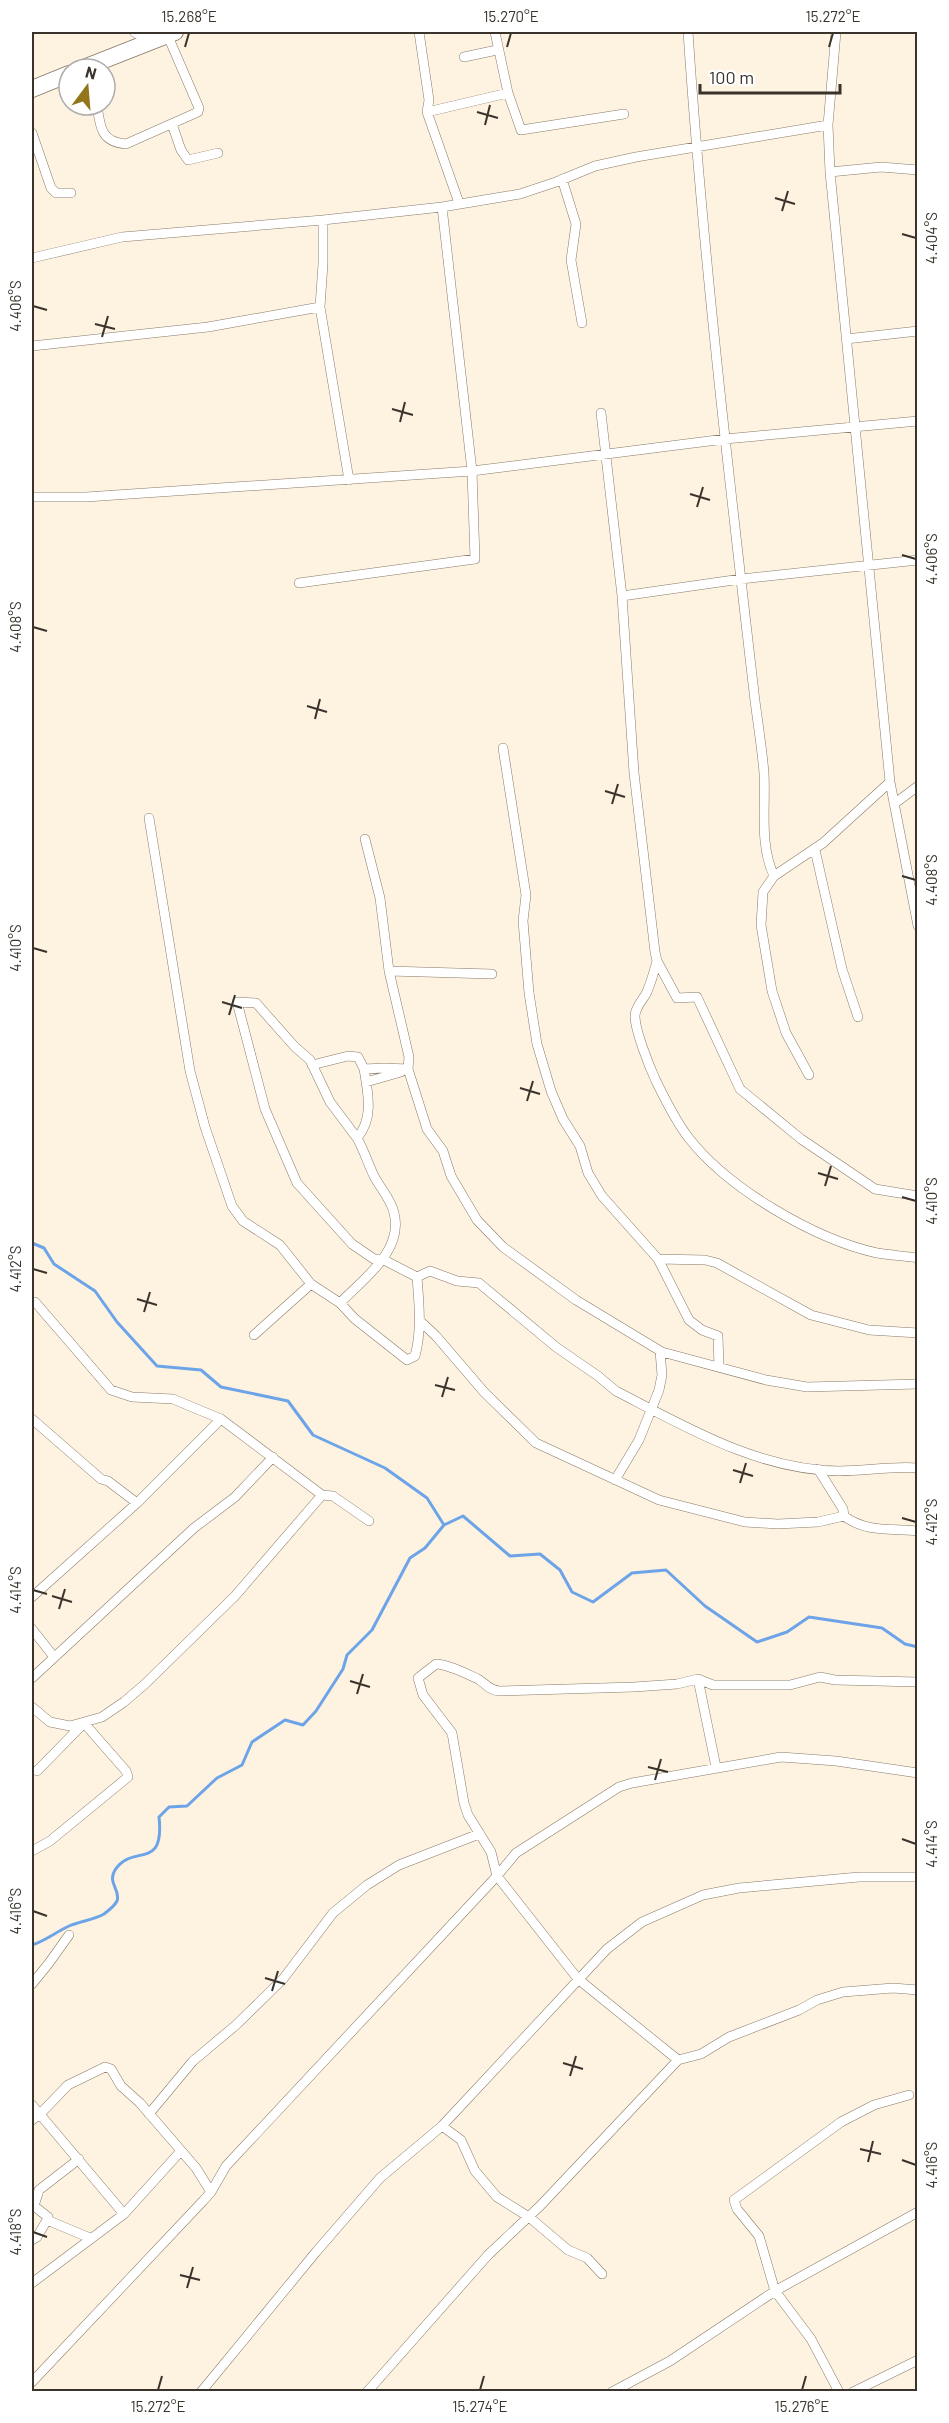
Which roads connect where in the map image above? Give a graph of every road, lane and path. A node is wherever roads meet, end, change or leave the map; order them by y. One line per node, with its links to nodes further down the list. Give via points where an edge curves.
1 (134, 32): 7 (street)
2 (419, 32): 14 (street, via 429,100)
3 (495, 32): 8 (street)
4 (688, 32): 20 (street)
5 (836, 32): 18 (street)
6 (171, 33): 7 (highway); 17 (street, via 198,108 198,112)
7 (150, 41): 9 (highway)
8 (497, 50): 10 (street); 13 (street)
9 (115, 57)
10 (464, 57)
11 (57, 79): 12 (highway)
12 (32, 89)
13 (508, 93): 14 (street); 15 (street, via 521,130)
14 (427, 112): 26 (street)
15 (624, 114)
16 (100, 117): 17 (street, via 108,140 126,144)
17 (172, 124): 21 (street, via 188,160)
18 (828, 125): 20 (street); 23 (street)
19 (32, 134): 25 (street, via 51,188 56,193)
20 (696, 147): 24 (street, via 595,166); 38 (street)
21 (218, 153)
22 (918, 170): 23 (street, via 881,167)
23 (830, 172): 33 (street)
24 (562, 179): 26 (street, via 520,194); 31 (street, via 576,224 571,260)
25 (71, 193)
26 (459, 203): 27 (street)
27 (442, 207): 28 (street); 40 (street)
28 (322, 220): 29 (street, via 122,237); 30 (street)
29 (32, 258)
30 (320, 308): 34 (street, via 208,327); 41 (street)
31 (582, 323)
32 (918, 331): 33 (street)
33 (846, 339): 37 (street)
34 (32, 346)
35 (601, 413): 39 (street)
36 (918, 421): 37 (street)
37 (856, 427): 38 (street); 44 (street)
38 (725, 439): 39 (street); 45 (street)
39 (607, 455): 40 (street); 47 (street)
40 (472, 471): 41 (street); 46 (street, via 475,559)
41 (349, 480): 42 (street)
42 (32, 497)
43 (918, 560): 44 (street)
44 (868, 565): 45 (street); 49 (street)
45 (741, 579): 47 (street); 55 (street, via 764,772 765,838)
46 (299, 583)
47 (622, 596): 57 (street, via 634,773)
48 (503, 748): 70 (street, via 526,894 529,993 537,1044 551,1091 580,1146 594,1184)
49 (891, 782): 51 (street); 54 (street)
50 (918, 786): 51 (street)
51 (894, 804): 56 (street)
52 (148, 818): 72 (street, via 190,1071 223,1181 232,1206 243,1221 280,1245)
53 (365, 839): 58 (street, via 380,898)
54 (815, 850): 55 (street); 60 (street, via 842,969)
55 (774, 876): 64 (street, via 763,892 760,909 764,950 779,1014)
56 (918, 926)
57 (657, 962): 67 (street, via 677,998 697,997 740,1089 801,1140 875,1189); 68 (street, via 635,1019 650,1069 689,1138 710,1161 795,1222 849,1244)
58 (389, 971): 59 (street); 63 (street, via 409,1057)
59 (492, 974)
60 (858, 1017)
61 (312, 1065): 62 (street, via 348,1056 358,1057); 66 (street, via 326,1096); 69 (street, via 256,1003 237,1002 265,1109 297,1183 352,1244 374,1259)
62 (364, 1069): 63 (street); 65 (street)
63 (408, 1069): 65 (street); 78 (street, via 427,1129 443,1151 451,1176 477,1220 503,1247 576,1300)
64 (810, 1075)
65 (366, 1082): 66 (street, via 369,1117)
66 (357, 1138): 69 (street, via 394,1211 395,1235)
67 (918, 1196)
68 (918, 1258)
69 (382, 1259): 71 (street); 74 (street)
70 (658, 1259): 76 (street, via 717,1263 803,1311 827,1320 869,1330); 79 (street, via 689,1320 718,1335)
71 (417, 1277): 75 (street); 81 (street, via 429,1271 457,1281 479,1283 556,1347 616,1391)
72 (311, 1284): 74 (street); 77 (street)
73 (35, 1302): 83 (street, via 111,1390 132,1397 173,1399)
74 (340, 1303): 75 (street, via 407,1360 415,1356)
75 (420, 1321): 87 (street, via 536,1443)
76 (918, 1333)
77 (254, 1335)
78 (660, 1351): 79 (street); 81 (street, via 662,1375)
79 (720, 1366): 80 (street, via 807,1387)
80 (918, 1384)
81 (651, 1410): 86 (street, via 747,1454); 87 (street, via 639,1440)
82 (32, 1419): 89 (street, via 101,1479)
83 (221, 1419): 84 (street); 89 (street)
84 (273, 1457): 88 (street); 95 (street, via 235,1497 194,1528)
85 (918, 1468): 86 (street)
86 (818, 1469): 90 (street)
87 (615, 1480): 90 (street, via 659,1500 745,1522 778,1524)
88 (322, 1495): 91 (street, via 333,1496); 100 (street, via 235,1596 145,1684 102,1717)
89 (136, 1503): 93 (street)
90 (844, 1516): 92 (street, via 874,1529)
91 (369, 1521)
92 (918, 1531)
93 (32, 1597)
94 (32, 1629): 95 (street)
95 (54, 1658): 96 (street)
96 (32, 1678)
97 (698, 1679): 98 (street, via 735,1685 790,1685 819,1677); 101 (street); 104 (street, via 634,1688 495,1691 456,1669 436,1664 423,1673 418,1681 423,1695 452,1733 464,1803)
98 (918, 1682)
99 (32, 1707): 100 (street, via 56,1725)
100 (84, 1723): 102 (street); 105 (street, via 128,1777 50,1841)
101 (716, 1767): 103 (street, via 781,1757); 106 (street, via 620,1787 516,1853)
102 (37, 1771)
103 (918, 1773)
104 (479, 1834): 106 (street, via 491,1852); 115 (street, via 399,1865 333,1913 283,1979 193,2061)
105 (32, 1851)
106 (497, 1876): 109 (street); 121 (street, via 226,2166)
107 (918, 1877): 109 (street, via 859,1877 703,1895 642,1922 607,1949)
108 (69, 1935): 110 (street)
109 (578, 1979): 112 (street); 117 (street)
110 (32, 1984)
111 (918, 1990): 112 (street, via 843,1992 729,2037 701,2054)
112 (678, 2060): 124 (street)
113 (909, 2095): 130 (street, via 874,2105 841,2122 734,2200 759,2236)
114 (32, 2105): 116 (street)
115 (148, 2114): 116 (street, via 121,2086 111,2069 105,2067 68,2085); 118 (street)
116 (36, 2117): 119 (street)
117 (442, 2126): 124 (street, via 461,2140 483,2182 497,2197); 133 (street, via 380,2178)
118 (180, 2152): 121 (street); 123 (street)
119 (79, 2159): 120 (street); 123 (street)
120 (35, 2190): 125 (street, via 34,2206)
121 (211, 2192): 132 (street)
122 (918, 2211): 130 (street)
123 (124, 2214): 126 (street)
124 (529, 2217): 128 (street, via 568,2250 587,2258); 134 (street, via 488,2255)
125 (47, 2220): 126 (street); 127 (street)
126 (90, 2238): 129 (street)
127 (32, 2240)
128 (602, 2274)
129 (32, 2283)
130 (775, 2291): 135 (street, via 670,2361); 136 (street, via 810,2339)
131 (918, 2360): 137 (street)
132 (32, 2382)
133 (201, 2391)
134 (367, 2391)
135 (612, 2391)
136 (839, 2391)
137 (853, 2391)

